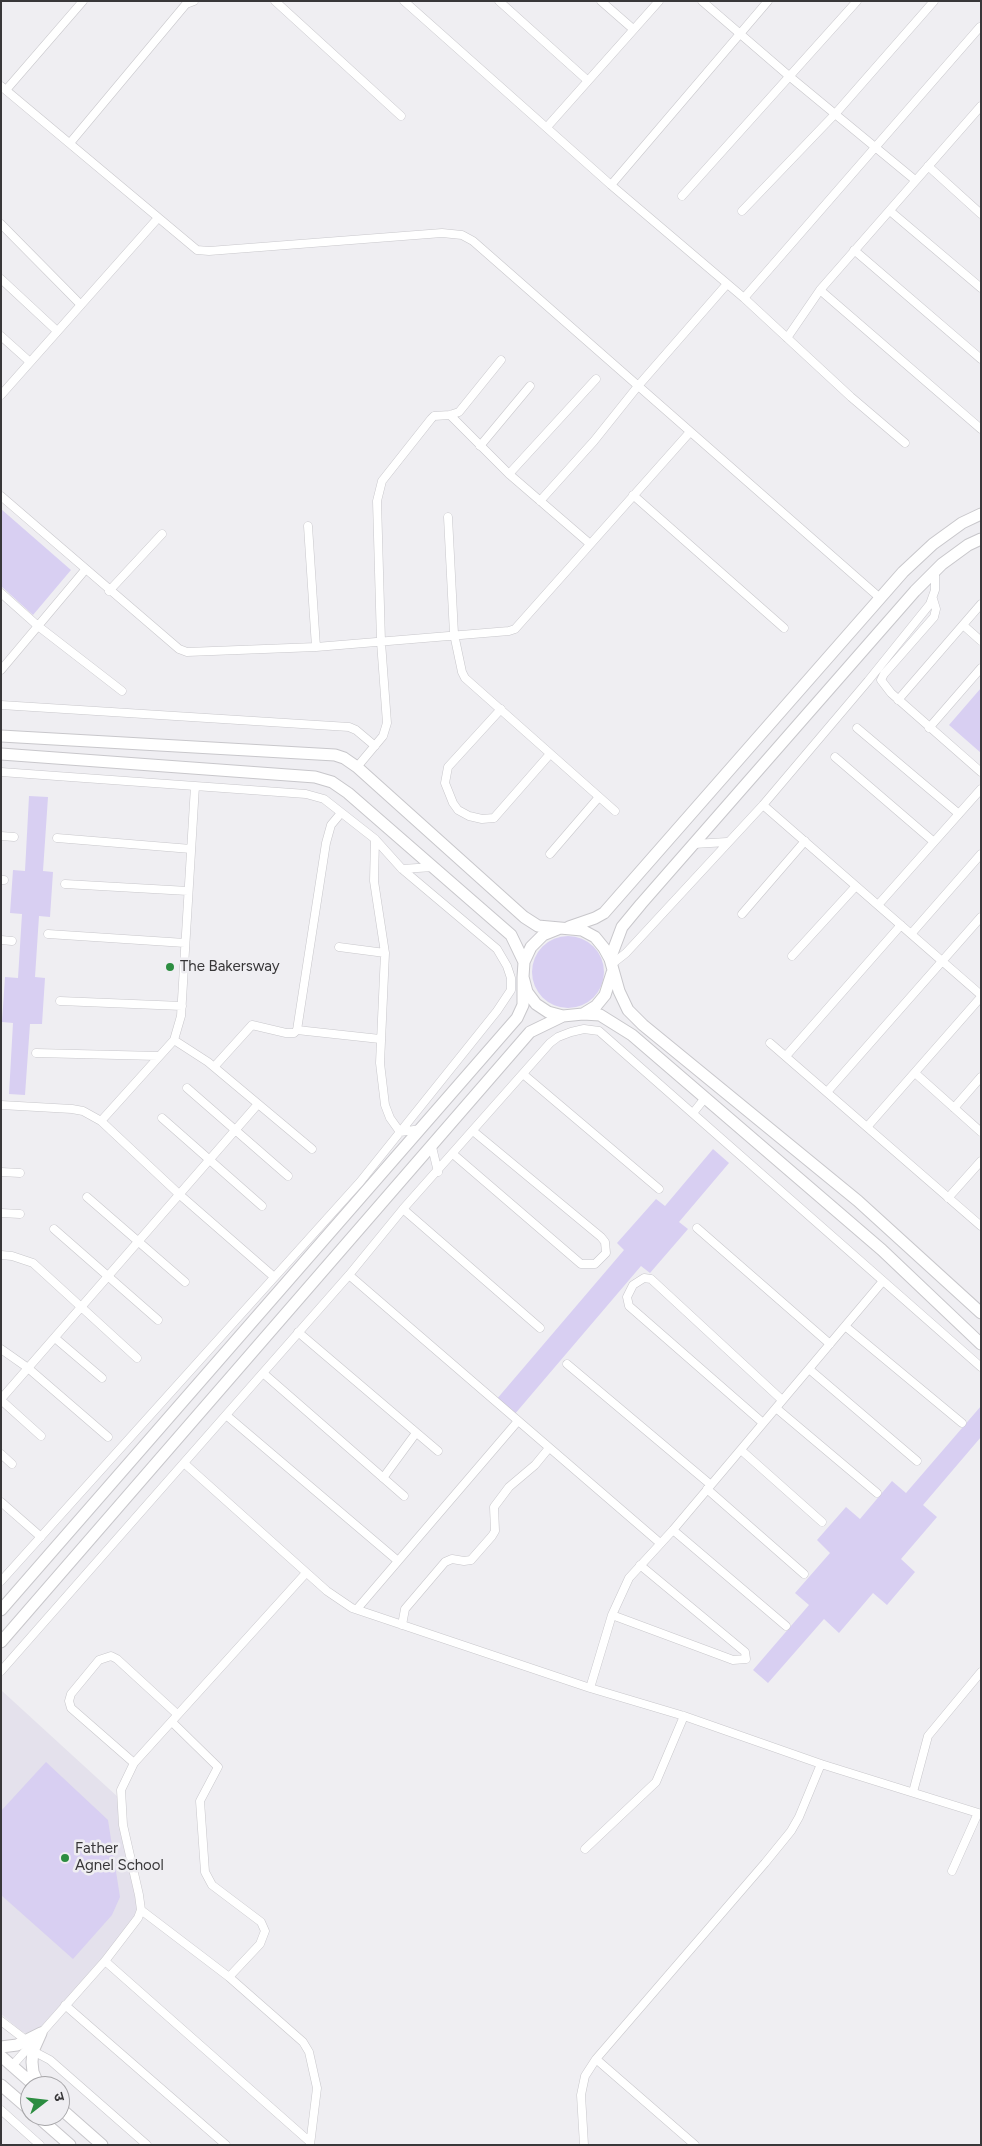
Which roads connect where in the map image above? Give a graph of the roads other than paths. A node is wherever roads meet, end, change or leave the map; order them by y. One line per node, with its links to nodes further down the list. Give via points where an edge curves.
1 (82, 1): 17 (street)
2 (194, 1): 22 (street, via 186,4)
3 (274, 1): 20 (street)
4 (404, 1): 21 (street)
5 (499, 1): 16 (street)
6 (601, 1): 13 (street)
7 (659, 1): 13 (street)
8 (702, 1): 14 (street)
9 (768, 1): 14 (street)
10 (857, 1): 15 (street)
11 (934, 1): 19 (street)
12 (980, 27): 23 (street)
13 (633, 29): 16 (street)
14 (740, 34): 15 (street); 26 (street)
15 (789, 76): 19 (street); 27 (street)
16 (587, 80): 21 (street)
17 (4, 88): 22 (street)
18 (981, 106): 24 (street)
19 (836, 113): 23 (street); 29 (street)
20 (401, 116)
21 (547, 127): 26 (street)
22 (70, 143): 31 (street)
23 (874, 145): 25 (street); 38 (street)
24 (928, 166): 25 (street); 30 (street)
25 (915, 180): 28 (street)
26 (611, 185): 35 (street)
27 (682, 196)
28 (890, 211): 33 (street); 36 (street)
29 (742, 212)
30 (981, 214)
31 (158, 218): 39 (street); 48 (street, via 197,250 209,251 442,233 462,235 473,241)
32 (1, 224): 39 (street)
33 (854, 250): 37 (street); 43 (street)
34 (1, 278): 40 (street)
35 (727, 284): 38 (street); 48 (street)
36 (981, 288)
37 (820, 290): 42 (street); 51 (street)
38 (744, 298): 42 (street)
39 (81, 304): 40 (street)
40 (57, 331): 45 (street)
41 (1, 336): 45 (street)
42 (787, 338): 53 (street)
43 (981, 359)
44 (500, 360): 50 (street, via 459,412)
45 (30, 362): 49 (street)
46 (596, 379): 55 (street)
47 (530, 386): 54 (street)
48 (638, 386): 52 (street); 58 (street, via 594,442)
49 (1, 394)
50 (450, 415): 54 (street); 77 (street, via 434,416 382,481 377,502)
51 (981, 429)
52 (690, 432): 56 (street); 69 (street)
53 (905, 443)
54 (480, 446): 55 (street)
55 (509, 474): 58 (street)
56 (633, 495): 64 (street); 74 (street)
57 (1, 496): 65 (street)
58 (540, 501): 64 (street)
59 (981, 514): 69 (street, via 933,544)
60 (448, 517): 75 (street)
61 (308, 526): 78 (street)
62 (162, 534): 67 (street)
63 (981, 539): 66 (street)
64 (589, 544): 75 (street, via 515,628)
65 (85, 570): 67 (street); 73 (street)
66 (935, 570): 70 (street); 109 (street)
67 (109, 591): 78 (street, via 178,649 187,652)
68 (1, 593): 73 (street)
69 (880, 598): 122 (street, via 604,912)
70 (932, 599): 82 (street, via 936,609 934,617 882,676 883,685); 98 (street, via 868,681)
71 (981, 604): 72 (street)
72 (963, 625): 76 (street); 82 (street)
73 (38, 626): 80 (street); 81 (street)
74 (784, 628)
75 (454, 634): 77 (street); 84 (street, via 459,666 465,678)
76 (981, 641)
77 (381, 642): 78 (street); 88 (street, via 387,723)
78 (316, 646)
79 (981, 668): 86 (street)
80 (1, 670)
81 (122, 691)
82 (898, 700): 86 (street)
83 (1, 705): 88 (street, via 349,727)
84 (501, 710): 90 (street); 90 (street, via 448,767 445,783 458,810 482,819 494,818)
85 (857, 728): 101 (street)
86 (929, 728): 94 (street)
87 (1, 736): 92 (street, via 335,755)
88 (375, 746): 92 (street)
89 (1, 754): 113 (street, via 315,777 332,782 348,793)
90 (550, 754): 97 (street)
91 (835, 757): 108 (street)
92 (357, 767): 122 (street, via 524,917 538,926)
93 (1, 772): 95 (street)
94 (981, 772)
95 (195, 786): 100 (street, via 306,794 324,800); 110 (street)
96 (981, 789): 101 (street)
97 (599, 797): 99 (street); 111 (street)
98 (763, 805): 106 (street); 107 (street)
99 (615, 811)
100 (342, 813): 105 (street); 140 (street, via 331,825 326,844)
101 (959, 814): 108 (street)
102 (1, 836): 103 (street)
103 (14, 837)
104 (57, 838): 110 (street)
105 (375, 839): 114 (street); 129 (street, via 374,881)
106 (805, 841): 116 (street); 119 (street)
107 (727, 842): 109 (street); 133 (street, via 626,953)
108 (934, 842): 118 (street)
109 (694, 844): 133 (street, via 622,927)
110 (191, 849): 117 (street)
111 (550, 854)
112 (981, 854): 124 (street)
113 (433, 867): 114 (street); 132 (street, via 511,935)
114 (402, 869): 164 (street, via 497,949 507,966 511,990)
115 (65, 884): 117 (street)
116 (856, 886): 118 (street); 130 (street)
117 (188, 890): 127 (street)
118 (878, 905): 121 (street)
119 (742, 914)
120 (981, 917): 131 (street)
121 (900, 925): 124 (street); 146 (street)
122 (563, 928): 132 (street, via 543,935 531,946); 133 (street, via 582,930 594,937 604,948)
123 (48, 934): 127 (street)
124 (911, 934): 131 (street)
125 (1, 940): 126 (street)
126 (12, 941)
127 (185, 943): 137 (street)
128 (339, 947): 129 (street)
129 (385, 953): 141 (street)
130 (792, 956)
131 (942, 961): 135 (street); 152 (street)
132 (524, 962): 134 (street)
133 (611, 965): 138 (street, via 605,995); 194 (street, via 628,1010 643,1025 863,1206)
134 (523, 977): 139 (street, via 527,992 536,1004); 161 (street, via 524,1004 517,1018)
135 (981, 996): 148 (street)
136 (60, 1001): 137 (street)
137 (182, 1006): 142 (street)
138 (583, 1014): 139 (street); 153 (street, via 600,1015 617,1025)
139 (563, 1016): 166 (street, via 530,1032)
140 (297, 1030): 141 (street); 147 (street, via 286,1033 252,1025)
141 (380, 1039): 164 (street, via 385,1105)
142 (174, 1040): 145 (street); 147 (street)
143 (770, 1043): 146 (street)
144 (36, 1053): 145 (street)
145 (158, 1056): 159 (street)
146 (786, 1056): 152 (street)
147 (214, 1067): 154 (street)
148 (915, 1073): 156 (street); 160 (street)
149 (523, 1074): 157 (street, via 558,1037 584,1029 599,1030); 163 (street); 175 (street)
150 (981, 1077): 156 (street)
151 (187, 1088): 162 (street)
152 (827, 1092): 160 (street)
153 (704, 1098): 157 (street); 200 (street, via 882,1250)
154 (258, 1104): 162 (street); 167 (street)
155 (1, 1105): 159 (street, via 72,1109)
156 (954, 1108): 165 (street)
157 (693, 1113): 191 (street)
158 (162, 1118): 169 (street)
159 (101, 1121): 176 (street)
160 (867, 1127): 178 (street)
161 (421, 1129): 164 (street); 242 (street)
162 (235, 1130): 169 (street); 174 (street)
163 (473, 1131): 168 (street); 168 (street, via 601,1237 606,1253 595,1264 581,1264)
164 (400, 1132): 190 (street, via 360,1182)
165 (981, 1132)
166 (432, 1147): 172 (street); 246 (street)
167 (312, 1149)
168 (453, 1154): 172 (street)
169 (209, 1159): 176 (street); 179 (street)
170 (981, 1161): 178 (street)
171 (1, 1172): 173 (street)
172 (438, 1172): 180 (street)
173 (20, 1173)
174 (288, 1176)
175 (659, 1189)
176 (180, 1194): 186 (street); 190 (street)
177 (87, 1197): 186 (street)
178 (948, 1198): 183 (street)
179 (262, 1206)
180 (404, 1209): 188 (street); 197 (street)
181 (1, 1213): 182 (street)
182 (20, 1214)
183 (981, 1226)
184 (697, 1228): 201 (street)
185 (54, 1229): 189 (street)
186 (138, 1240): 189 (street); 192 (street)
187 (1, 1255): 193 (street, via 33,1262)
188 (349, 1275): 198 (street); 214 (street)
189 (108, 1276): 193 (street); 195 (street)
190 (273, 1276): 234 (street)
191 (883, 1281): 196 (street); 205 (street)
192 (185, 1282)
193 (82, 1306): 199 (street); 203 (street)
194 (981, 1313)
195 (158, 1320)
196 (845, 1326): 201 (street); 216 (street)
197 (540, 1328)
198 (298, 1332): 208 (street); 217 (street)
199 (54, 1338): 206 (street); 209 (street)
200 (981, 1343)
201 (830, 1344): 207 (street)
202 (1, 1349): 206 (street)
203 (138, 1358)
204 (567, 1364): 228 (street)
205 (981, 1367)
206 (28, 1368): 210 (street); 219 (street)
207 (808, 1370): 211 (street); 224 (street)
208 (262, 1373): 213 (street); 227 (street)
209 (102, 1378)
210 (1, 1399): 218 (street)
211 (782, 1400): 212 (street); 215 (street, via 651,1278 644,1278 633,1285 626,1297 629,1306)
212 (776, 1408): 215 (street); 229 (street)
213 (226, 1415): 226 (street); 236 (street)
214 (518, 1421): 220 (street); 236 (street)
215 (763, 1423): 221 (street)
216 (962, 1423)
217 (416, 1433): 222 (street); 227 (street)
218 (42, 1436)
219 (108, 1437)
220 (549, 1448): 235 (street); 244 (street, via 509,1487 494,1507 492,1536 471,1560 445,1562 405,1609)
221 (741, 1450): 228 (street); 232 (street)
222 (438, 1452)
223 (1, 1454): 225 (street)
224 (917, 1461)
225 (12, 1464)
226 (184, 1464): 238 (street); 247 (street)
227 (383, 1478): 230 (street)
228 (709, 1487): 233 (street); 239 (street)
229 (877, 1493)
230 (404, 1496)
231 (1, 1502): 234 (street)
232 (822, 1522)
233 (673, 1530): 235 (street); 245 (street)
234 (41, 1537): 240 (street)
235 (660, 1543): 237 (street)
236 (398, 1561): 241 (street)
237 (640, 1565): 243 (street, via 629,1578); 243 (street, via 745,1652 746,1659 733,1660)
238 (306, 1572): 241 (street, via 327,1591); 250 (street)
239 (804, 1574)
240 (1, 1581)
241 (357, 1609): 244 (street)
242 (1, 1610)
243 (612, 1615): 249 (street)
244 (402, 1625): 249 (street)
245 (786, 1626)
246 (1, 1642)
247 (1, 1671)
248 (981, 1672): 255 (street, via 928,1736)
249 (590, 1688): 251 (street)
250 (177, 1714): 252 (street); 253 (street, via 117,1659 111,1656 99,1660 71,1694 71,1708)
251 (684, 1716): 254 (street); 257 (street, via 656,1782)
252 (172, 1722): 253 (street); 261 (street, via 218,1767 200,1801 205,1872 212,1885 261,1922 266,1931 260,1944)
253 (134, 1763): 259 (street, via 121,1790 124,1825)
254 (820, 1764): 255 (street); 268 (street, via 791,1831)
255 (913, 1792): 256 (street)
256 (979, 1813): 258 (street)
257 (585, 1849)
258 (952, 1871)
259 (141, 1910): 260 (street); 261 (street)
260 (105, 1961): 262 (street); 277 (street)
261 (229, 1977): 277 (street, via 306,2047 317,2088)
262 (65, 2005): 264 (street); 282 (street)
263 (1, 2021): 265 (street)
264 (41, 2033): 265 (street); 269 (street)
265 (30, 2046): 266 (street); 271 (street); 281 (street)
266 (1, 2047)
267 (1, 2056): 269 (street)
268 (596, 2059): 283 (street, via 582,2086); 284 (street)
269 (12, 2066): 270 (street)
270 (24, 2076)
271 (34, 2076)
272 (1, 2085): 273 (street)
273 (20, 2101)
274 (1, 2110): 278 (street)
275 (70, 2117): 280 (street)
276 (48, 2126): 279 (street)
277 (310, 2143)
278 (40, 2145)
279 (70, 2145)
280 (102, 2145)
281 (147, 2145)
282 (226, 2145)
283 (584, 2145)
284 (695, 2145)

